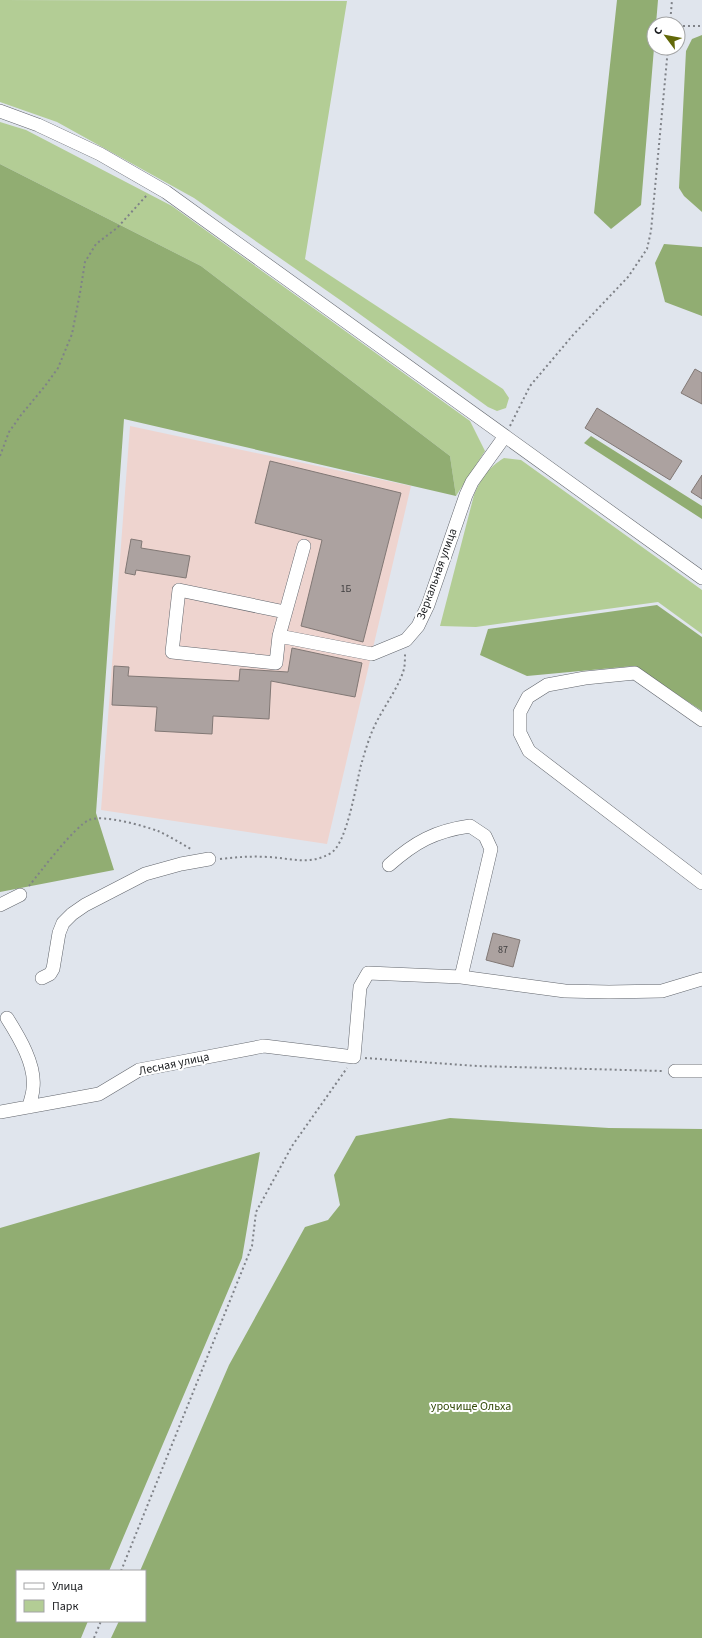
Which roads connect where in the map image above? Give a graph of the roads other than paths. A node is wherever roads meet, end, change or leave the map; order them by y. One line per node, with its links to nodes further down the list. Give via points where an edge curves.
1 (0, 110): 2 (street, via 38,124 100,154 166,192)
2 (505, 436): 4 (street); 6 (street, Зеркальная улица, via 472,482 428,605 418,626 406,640 372,654)
3 (304, 546): 5 (street)
4 (702, 578)
5 (285, 612): 6 (street); 6 (street, via 179,590 172,652 276,663)
6 (279, 636)
7 (702, 720): 10 (street, via 635,674 585,678 547,685 528,697 520,712 520,733 529,751)
8 (209, 859): 14 (street, via 145,874 84,905 63,923 53,969)
9 (389, 865): 13 (street, via 407,849 450,829 470,826 485,836 491,849)
10 (702, 883)
11 (20, 895): 12 (street)
12 (0, 905)
13 (461, 977): 15 (street, via 565,991 609,992 662,991); 19 (street, Лесная улица, via 368,973 360,987 354,1057 264,1046 139,1070 99,1094)
14 (42, 978)
15 (702, 979)
16 (8, 1018): 19 (street, via 25,1048 33,1079)
17 (675, 1071): 18 (street)
18 (702, 1071)
19 (29, 1107): 20 (street, Лесная улица)
20 (0, 1112)

